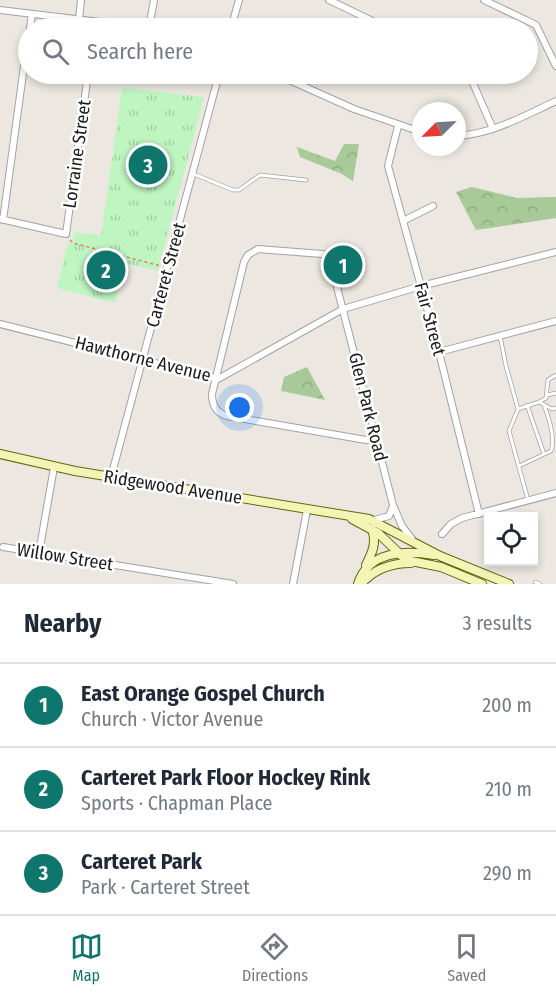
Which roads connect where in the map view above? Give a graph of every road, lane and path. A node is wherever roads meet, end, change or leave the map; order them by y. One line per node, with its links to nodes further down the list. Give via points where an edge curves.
1 (81, 0): 13 (street)
2 (154, 0): 14 (street)
3 (239, 0): 15 (street)
4 (329, 0): 8 (street)
5 (349, 0): 8 (street)
6 (484, 0): 7 (street)
7 (494, 2): 17 (street)
8 (345, 8): 16 (street)
9 (0, 10): 10 (street)
10 (32, 14): 11 (street); 12 (street)
11 (31, 18)
12 (63, 18)
13 (79, 18)
14 (151, 18)
15 (234, 18)
16 (366, 18)
17 (522, 18)
18 (538, 30): 19 (street)
19 (556, 66)
20 (21, 84): 33 (street)
21 (87, 84): 35 (street, Lorraine Street)
22 (216, 84): 30 (street, Carteret Street)
23 (298, 84): 26 (street)
24 (473, 84): 27 (street)
25 (556, 101): 27 (street)
26 (398, 126): 28 (street); 34 (street, Fair Street, via 388,166)
27 (493, 129): 29 (street)
28 (412, 130)
29 (466, 134)
30 (194, 174): 31 (lane, via 233,190 260,175); 44 (street, Carteret Street)
31 (306, 180)
32 (434, 206): 34 (street)
33 (2, 220): 35 (street)
34 (403, 221): 38 (street, Fair Street)
35 (66, 234): 37 (path, via 73,243)
36 (556, 252): 38 (street, Hawthorne Avenue)
37 (160, 267)
38 (421, 286): 39 (street, Hawthorne Avenue); 43 (street, Fair Street)
39 (343, 309): 46 (street, Hawthorne Avenue); 46 (street, Glen Park Road, via 326,254 252,251 244,262); 56 (street, Glen Park Road)
40 (556, 321): 42 (street)
41 (0, 324): 44 (street, Hawthorne Avenue)
42 (500, 336): 43 (street); 53 (lane)
43 (439, 352): 66 (street, Fair Street)
44 (143, 359): 46 (street, Hawthorne Avenue); 61 (street, Carteret Street)
45 (556, 375): 48 (lane, via 548,380)
46 (216, 379): 56 (street, via 212,401 224,415 366,440)
47 (556, 393): 48 (lane)
48 (547, 395): 49 (lane)
49 (539, 402): 50 (lane); 51 (lane)
50 (527, 405): 53 (lane); 58 (lane)
51 (544, 405): 52 (lane); 55 (lane)
52 (556, 408)
53 (518, 409): 59 (lane, via 508,430)
54 (556, 423): 55 (lane)
55 (551, 424): 58 (lane, via 554,446)
56 (376, 438): 64 (street, Glen Park Road)
57 (0, 454): 60 (street, Ridgewood Avenue)
58 (544, 454): 59 (lane)
59 (519, 466): 63 (lane)
60 (54, 467): 61 (street, Ridgewood Avenue); 71 (street)
61 (111, 477): 65 (street, Ridgewood Avenue)
62 (556, 493): 63 (street)
63 (528, 500): 66 (street)
64 (393, 505): 67 (street, via 389,516); 69 (street, Glen Park Road)
65 (307, 510): 67 (street, Ridgewood Avenue); 78 (street)
66 (479, 514): 68 (street, via 457,520)
67 (373, 525): 69 (street); 72 (street); 75 (street, via 374,546)
68 (442, 534)
69 (414, 541): 73 (street)
70 (3, 547): 71 (street, Willow Street)
71 (39, 553): 77 (street, Willow Street)
72 (399, 553): 73 (street); 74 (street); 75 (street, via 378,559)
73 (441, 556): 81 (street)
74 (415, 563): 79 (street, via 387,566); 80 (street, via 441,567)
75 (362, 573): 79 (street)
76 (535, 582): 82 (lane)
77 (233, 584)
78 (293, 584)
79 (360, 584)
80 (482, 584)
81 (509, 584)
82 (540, 584)

